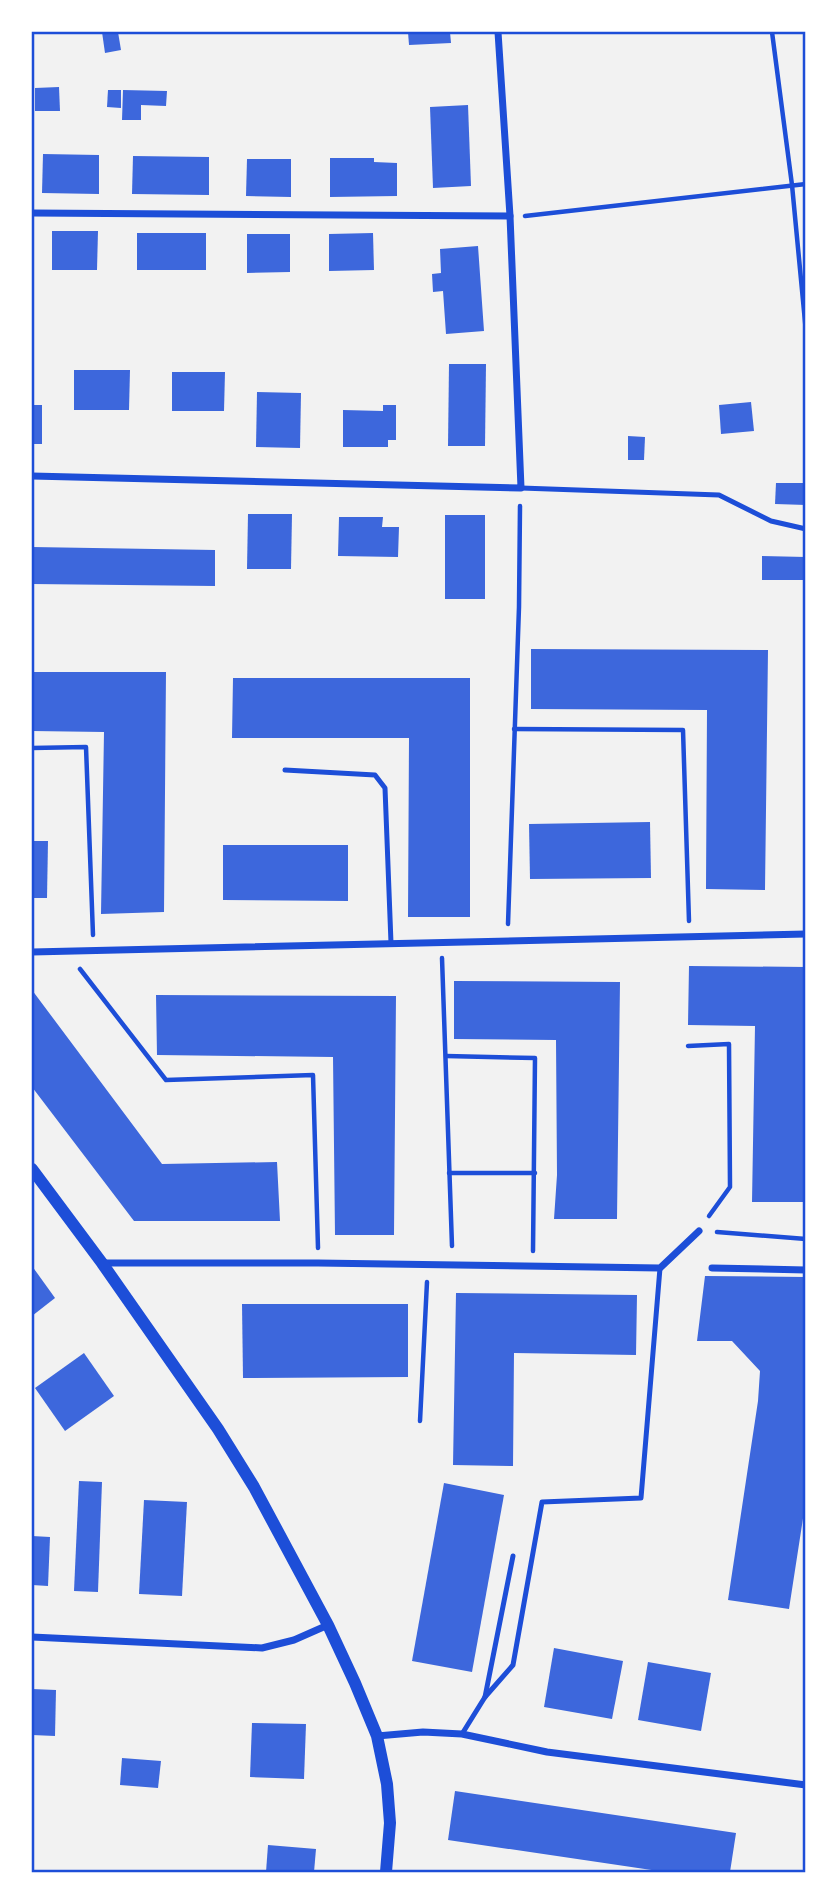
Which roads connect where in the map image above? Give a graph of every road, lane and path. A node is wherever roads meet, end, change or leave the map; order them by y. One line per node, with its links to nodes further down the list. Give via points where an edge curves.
1 (498, 32): 6 (street)
2 (772, 32): 4 (path)
3 (806, 184): 4 (path)
4 (792, 185): 6 (path); 7 (path)
5 (32, 213): 6 (street)
6 (510, 216): 9 (street)
7 (806, 332)
8 (32, 476): 9 (street)
9 (521, 488): 10 (lane, via 719,495 771,521); 11 (path)
10 (806, 529)
11 (514, 729): 15 (path, via 683,730); 16 (path)
12 (32, 748): 19 (path, via 86,747)
13 (285, 770): 18 (lane, via 375,775 385,788)
14 (806, 934): 15 (street)
15 (689, 936): 16 (street)
16 (507, 941): 17 (street)
17 (441, 942): 18 (street); 23 (path)
18 (391, 943): 19 (street)
19 (94, 950): 20 (street)
20 (65, 951): 21 (street); 30 (path, via 166,1080 313,1075)
21 (32, 952)
22 (688, 1046): 27 (path, via 729,1044 730,1187)
23 (446, 1056): 25 (path); 26 (path, via 534,1058)
24 (32, 1169): 29 (street)
25 (449, 1173): 26 (path); 32 (path)
26 (535, 1173): 33 (path)
27 (699, 1231): 28 (path); 34 (street)
28 (806, 1239)
29 (102, 1263): 30 (street); 39 (street, via 247,1475)
30 (318, 1263): 31 (street)
31 (428, 1265): 32 (street); 37 (path)
32 (453, 1265): 33 (street)
33 (533, 1265): 34 (street)
34 (660, 1268): 41 (lane, via 641,1498 542,1502 513,1665)
35 (712, 1268): 36 (street)
36 (806, 1270)
37 (420, 1421)
38 (513, 1556): 41 (lane)
39 (328, 1625): 40 (street, via 262,1648); 43 (street)
40 (32, 1637)
41 (485, 1697): 42 (lane)
42 (462, 1734): 43 (street); 44 (street, via 547,1752)
43 (377, 1736): 45 (street, via 390,1823)
44 (806, 1785)
45 (386, 1872)

